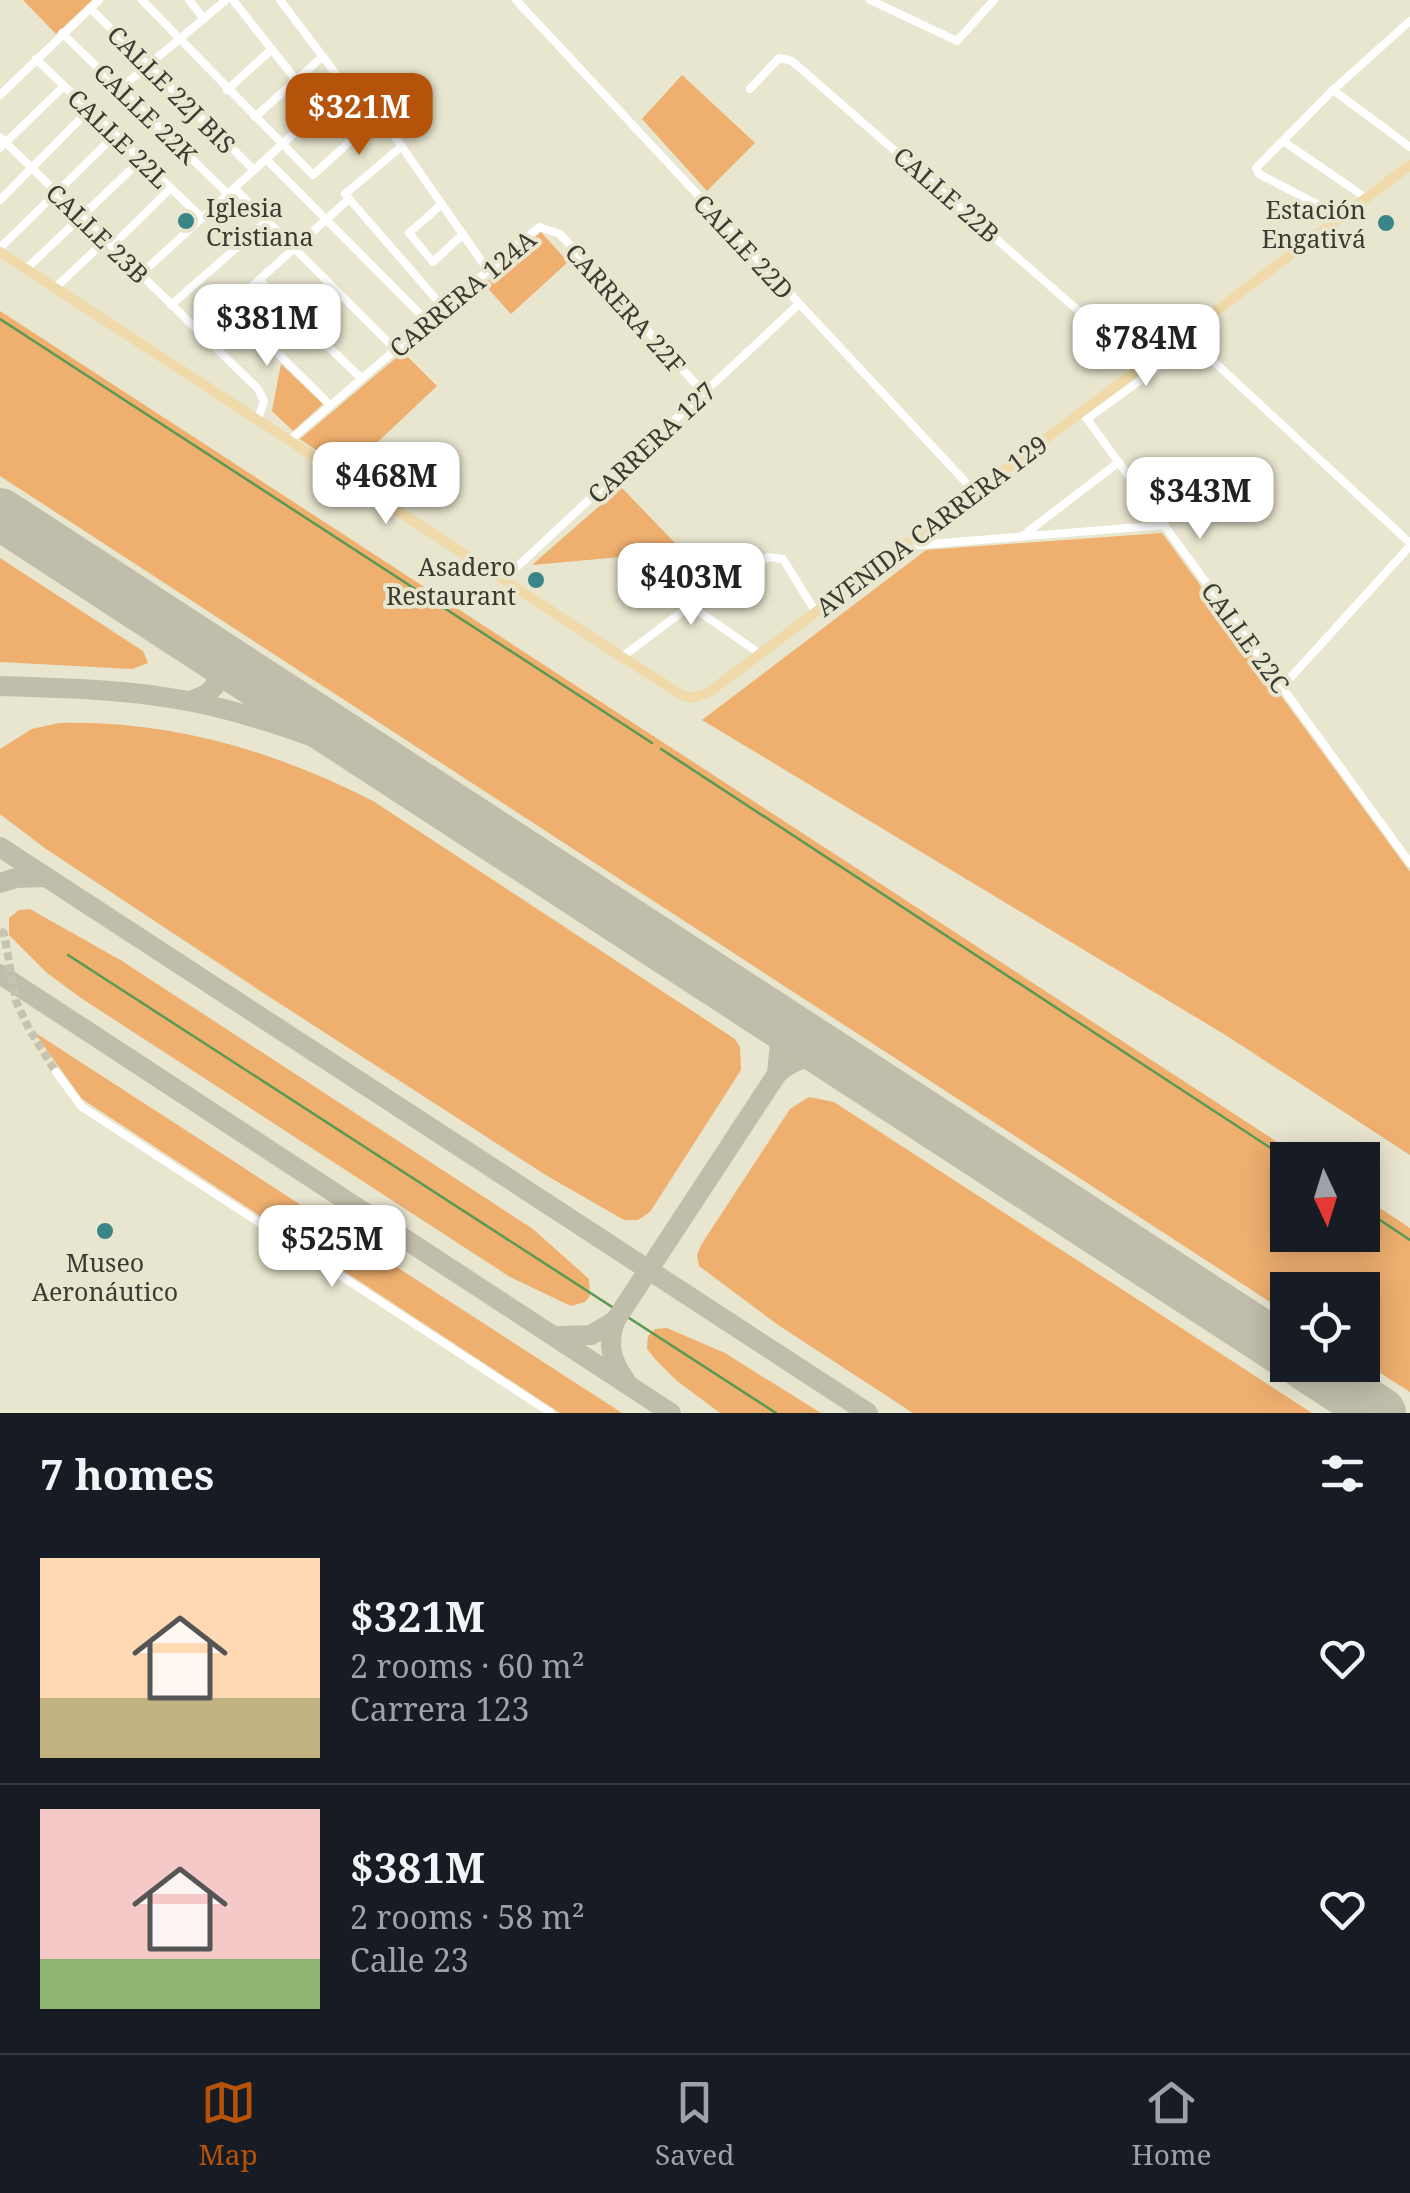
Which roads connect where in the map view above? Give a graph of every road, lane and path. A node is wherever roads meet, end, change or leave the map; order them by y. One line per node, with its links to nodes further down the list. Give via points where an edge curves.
1 (99, 0): 10 (street)
2 (142, 0): 11 (street)
3 (160, 0): 11 (street)
4 (189, 0): 12 (street)
5 (230, 0): 12 (street); 16 (street)
6 (280, 0): 17 (street)
7 (516, 0): 64 (street, CALLE 22D)
8 (870, 0): 9 (street, via 957,41)
9 (994, 0)
10 (90, 8): 14 (street); 19 (street, CALLE 22J BIS)
11 (150, 10): 15 (street)
12 (204, 19): 15 (street)
13 (1410, 20): 26 (street)
14 (62, 33): 18 (street); 23 (street, CALLE 22K)
15 (179, 39): 19 (street); 24 (street)
16 (272, 49): 20 (street); 24 (street)
17 (322, 57): 20 (street); 22 (street)
18 (36, 59): 21 (street, CALLE 22L); 27 (street)
19 (148, 66): 23 (street); 41 (street, CALLE 22J BIS)
20 (296, 80): 30 (street)
21 (64, 86): 28 (street, CALLE 22L); 33 (street)
22 (345, 86): 29 (street, via 354,78); 34 (street)
23 (121, 88): 43 (street, CALLE 22K)
24 (227, 90): 30 (street)
25 (750, 90): 72 (street, CALLE 22B, via 779,58 792,62)
26 (1333, 90): 32 (street); 36 (street)
27 (0, 96)
28 (89, 110): 31 (street, CALLE 22L); 40 (street)
29 (380, 114): 34 (street, via 313,175); 35 (street)
30 (254, 117): 34 (street)
31 (115, 134): 38 (street, CALLE 22L); 44 (street)
32 (1284, 141): 46 (street); 50 (street, via 1258,163 1259,174)
33 (2, 143): 40 (street, CALLE 23B)
34 (282, 144): 37 (street)
35 (402, 146): 45 (street); 48 (street)
36 (1410, 147)
37 (266, 159): 41 (street); 52 (street, CALLE 22J BIS)
38 (141, 160): 42 (street, CALLE 22L); 49 (street)
39 (1410, 166): 46 (main road, AVENIDA CARRERA 129)
40 (32, 168): 44 (street, CALLE 23B); 47 (street)
41 (254, 170): 43 (street)
42 (170, 188): 51 (street, CALLE 22L); 56 (street)
43 (231, 191): 51 (street); 53 (street, CALLE 22K)
44 (56, 192): 49 (street, CALLE 23B); 58 (street)
45 (347, 197): 52 (street); 67 (street)
46 (1366, 198): 50 (main road, AVENIDA CARRERA 129)
47 (0, 200)
48 (442, 204): 55 (street); 55 (street, via 408,234 433,262)
49 (81, 216): 56 (street, CALLE 23B); 59 (street)
50 (1342, 217): 70 (main road, AVENIDA CARRERA 129)
51 (202, 218): 61 (street)
52 (326, 220): 57 (street); 68 (street, CALLE 22J BIS)
53 (267, 221): 57 (street, CALLE 22K); 65 (street)
54 (546, 227): 60 (street, CARRERA 124A, via 533,229); 74 (street, CARRERA 22F, via 560,234)
55 (464, 234): 60 (street)
56 (109, 243): 61 (street, CALLE 23B); 63 (street)
57 (294, 248): 62 (street); 71 (street, CALLE 22K)
58 (0, 250): 59 (main road)
59 (26, 269): 63 (main road)
60 (487, 269): 67 (street, CARRERA 124A)
61 (141, 274): 65 (street, CALLE 23B)
62 (259, 280): 66 (street); 73 (street)
63 (54, 288): 77 (main road)
64 (799, 304): 74 (street, CARRERA 127); 80 (street, CALLE 22D)
65 (171, 305): 69 (street, CALLE 23B)
66 (230, 306): 69 (street); 75 (street)
67 (443, 307): 68 (street, CARRERA 124A)
68 (427, 321): 71 (street, CARRERA 124A)
69 (200, 333): 77 (street, CALLE 23B, via 261,392)
70 (1189, 338): 72 (main road, AVENIDA CARRERA 129); 76 (street); 83 (street)
71 (395, 349): 73 (street, CARRERA 124A)
72 (1143, 366): 76 (main road, AVENIDA CARRERA 129)
73 (361, 378): 75 (street, CARRERA 124A)
74 (704, 394): 86 (street, CARRERA 127)
75 (330, 405): 78 (street, CARRERA 124A)
76 (1085, 415): 79 (street, CALLE 22C); 80 (main road, AVENIDA CARRERA 129)
77 (258, 420): 78 (main road)
78 (290, 440): 86 (main road)
79 (1119, 462): 81 (street, CALLE 22C); 82 (street)
80 (974, 491): 84 (main road, AVENIDA CARRERA 129)
81 (1164, 525): 82 (street); 91 (street, CALLE 22C)
82 (1021, 537): 84 (street)
83 (1410, 545): 91 (street)
84 (901, 546): 88 (main road, AVENIDA CARRERA 129)
85 (643, 573): 87 (street)
86 (504, 580): 90 (main road)
87 (691, 606): 88 (street, via 773,556 784,560); 89 (street); 90 (street)
88 (815, 611): 89 (main road, AVENIDA CARRERA 129)
89 (760, 653): 90 (main road, AVENIDA CARRERA 129, via 708,693 688,698)
90 (622, 658)
91 (1282, 687): 92 (street, CALLE 22C)
92 (1410, 863)
93 (56, 1072): 94 (street, via 82,1107)
94 (551, 1413)

